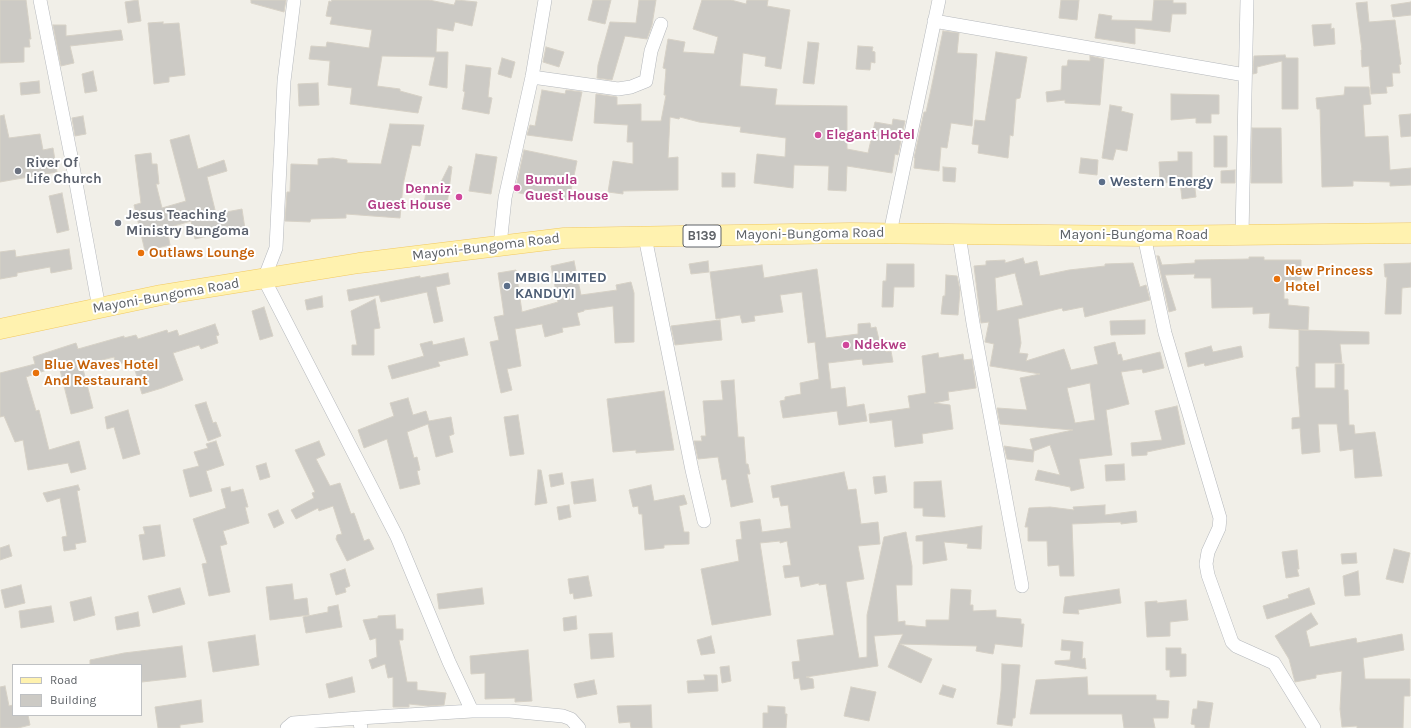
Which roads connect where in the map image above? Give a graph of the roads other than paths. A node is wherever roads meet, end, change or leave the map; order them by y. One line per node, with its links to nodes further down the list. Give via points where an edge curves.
1 (40, 0): 18 (street)
2 (294, 0): 17 (street, via 284,81 276,248)
3 (545, 0): 9 (street)
4 (940, 0): 6 (street)
5 (1247, 0): 8 (street)
6 (934, 21): 8 (street); 10 (street)
7 (661, 24): 9 (street, via 651,51 646,82 631,88 618,89)
8 (1245, 75): 11 (street)
9 (532, 77): 16 (street, via 505,198)
10 (890, 233): 13 (main road, Mayoni-Bungoma Road / B139); 15 (main road, Mayoni-Bungoma Road / B139)
11 (1242, 234): 12 (main road, Mayoni-Bungoma Road / B139); 14 (main road, Mayoni-Bungoma Road / B139)
12 (1411, 234)
13 (959, 235): 14 (main road, Mayoni-Bungoma Road / B139); 21 (street)
14 (1144, 236): 26 (street, via 1165,333 1220,518 1206,564 1220,612 1236,646 1269,659 1279,668)
15 (645, 237): 16 (main road, Mayoni-Bungoma Road / B139, via 564,238); 20 (street)
16 (500, 245): 17 (main road, Mayoni-Bungoma Road / B139, via 359,263)
17 (264, 279): 18 (main road, Mayoni-Bungoma Road / B139); 22 (street, via 397,537 448,662)
18 (99, 308): 19 (main road, Mayoni-Bungoma Road / B139)
19 (0, 328)
20 (704, 521)
21 (1022, 586)
22 (472, 711): 23 (street); 25 (street, via 510,711 563,716 571,719)
23 (360, 723): 24 (street, via 293,723)
24 (287, 728)
25 (579, 728)
26 (1314, 728)

